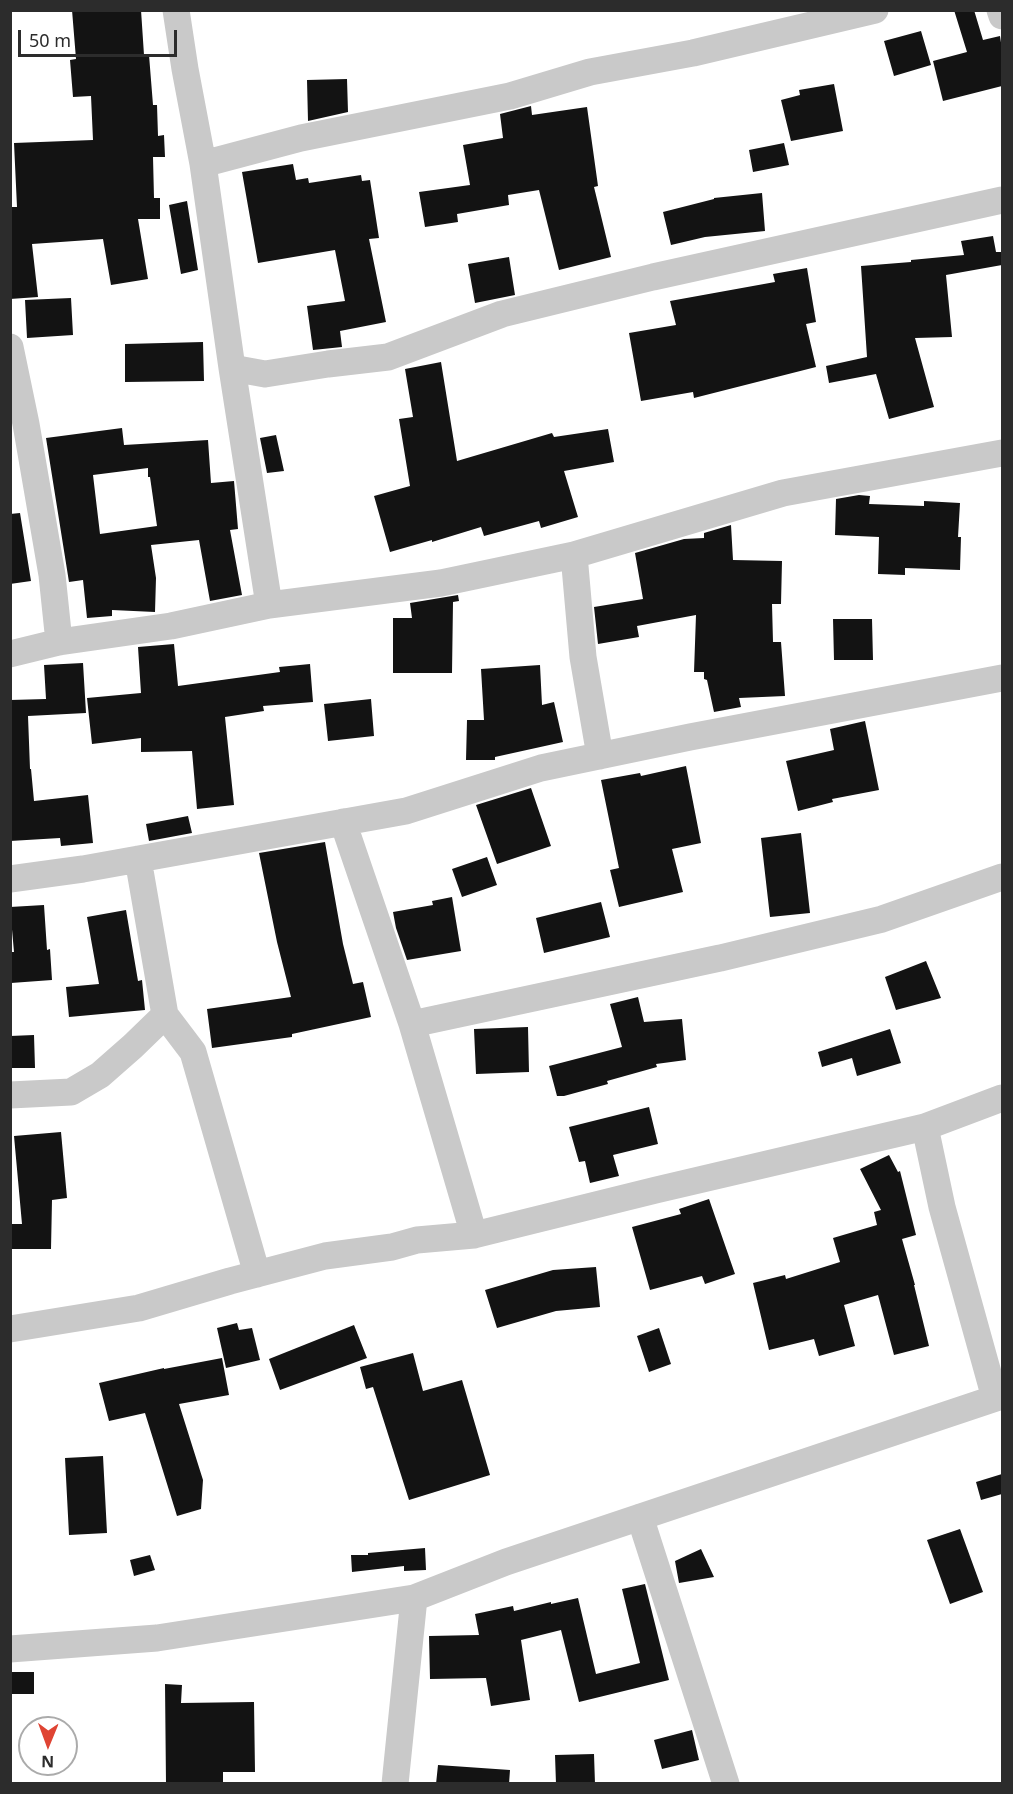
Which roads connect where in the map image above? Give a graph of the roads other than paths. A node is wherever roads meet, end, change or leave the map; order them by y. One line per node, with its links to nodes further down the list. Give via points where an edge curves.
1 (176, 10): 5 (street)
2 (874, 10): 5 (street, via 693,53 590,72 510,96 301,138)
3 (1000, 10): 4 (street)
4 (1002, 16)
5 (203, 164): 8 (street)
6 (1002, 200): 8 (street, via 502,314 388,357 265,374)
7 (10, 347): 9 (street)
8 (232, 368): 12 (street)
9 (18, 424): 13 (street, via 52,575)
10 (1002, 453): 11 (street, via 783,493)
11 (574, 555): 12 (street, via 441,583); 16 (street, via 583,657)
12 (268, 605): 13 (street, via 171,626)
13 (59, 642): 14 (street)
14 (10, 654)
15 (1002, 678): 16 (street)
16 (600, 756): 17 (street, via 541,768 406,811)
17 (344, 822): 18 (street); 22 (street)
18 (138, 859): 20 (street); 21 (street)
19 (1002, 877): 22 (street, via 882,919)
20 (10, 879)
21 (165, 1015): 23 (street, via 100,1076 71,1092); 27 (street, via 193,1052)
22 (412, 1024): 26 (street)
23 (10, 1095)
24 (1002, 1098): 25 (street)
25 (925, 1127): 26 (street); 29 (street, via 942,1207)
26 (474, 1235): 27 (street, via 417,1240 325,1256)
27 (256, 1274): 28 (street, via 139,1308)
28 (10, 1329)
29 (999, 1397): 30 (street)
30 (640, 1517): 31 (street); 34 (street)
31 (414, 1598): 32 (street, via 157,1638); 33 (street)
32 (10, 1649)
33 (395, 1784)
34 (726, 1784)

